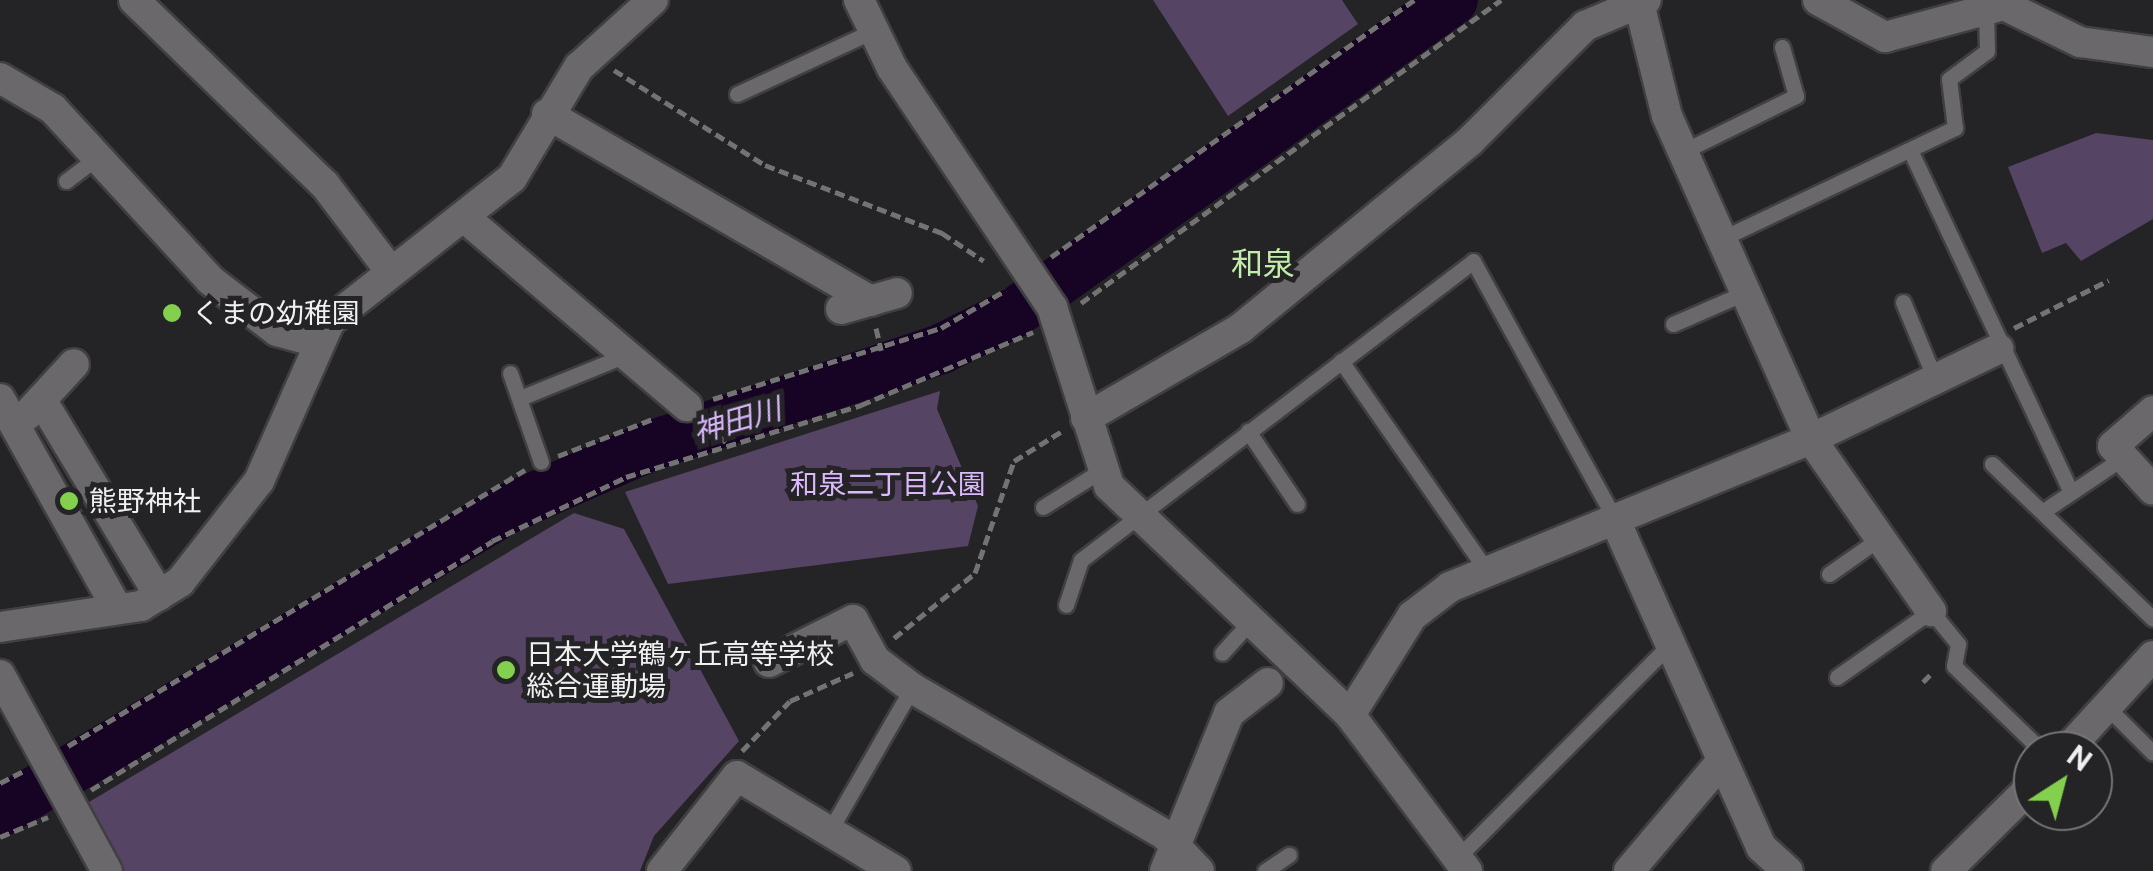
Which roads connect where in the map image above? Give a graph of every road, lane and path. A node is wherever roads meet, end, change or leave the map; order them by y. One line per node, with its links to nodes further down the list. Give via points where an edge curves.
1 (134, 0): 23 (street, via 325,185)
2 (654, 0): 11 (street)
3 (859, 0): 9 (street)
4 (1500, 0): 30 (path)
5 (1818, 0): 8 (street, via 1886,36)
6 (1643, 1): 16 (street); 43 (street, via 1585,26 1497,118 1241,328)
7 (1986, 8): 8 (street); 12 (street, via 2022,11 2080,42); 17 (lane, via 1988,51 1949,79 1961,118)
8 (1949, 9)
9 (873, 31): 14 (lane); 25 (street)
10 (1782, 48): 16 (lane, via 1796,96)
11 (594, 52): 15 (street); 22 (path, via 658,106 765,164 950,236)
12 (2153, 52)
13 (0, 78): 18 (street, via 54,109)
14 (738, 94)
15 (547, 114): 20 (street, via 512,178); 29 (street, via 884,297)
16 (1684, 150): 21 (street)
17 (1910, 150): 21 (lane); 33 (lane)
18 (99, 156): 19 (lane); 32 (street, via 210,280 277,331)
19 (66, 181)
20 (464, 218): 23 (street); 34 (street)
21 (1725, 237): 27 (street)
22 (989, 264)
23 (391, 272): 32 (street, via 344,308)
24 (1002, 273): 25 (path)
25 (1026, 280): 30 (street)
26 (2109, 280): 33 (path)
27 (1749, 291): 31 (lane); 46 (street)
28 (1902, 302): 38 (lane)
29 (841, 310)
30 (1054, 313): 43 (street); 47 (path, via 995,354)
31 (1673, 324)
32 (317, 342): 64 (street, via 259,481 180,582)
33 (1996, 344): 38 (street); 53 (lane)
34 (626, 355): 39 (lane); 41 (street)
35 (1341, 361): 45 (lane); 58 (lane, via 1473,261); 62 (lane)
36 (74, 364): 40 (street)
37 (510, 373): 39 (lane)
38 (1936, 379): 46 (street)
39 (520, 398): 49 (lane)
40 (42, 401): 44 (street); 59 (street)
41 (692, 410): 47 (path)
42 (2153, 411): 48 (street, via 2112,446)
43 (1086, 418): 51 (street); 74 (path, via 1014,461 975,573 904,626)
44 (5, 419): 61 (street)
45 (1248, 431): 54 (lane); 57 (lane)
46 (1811, 440): 58 (street); 60 (street)
47 (728, 444): 87 (path, via 626,477 492,541)
48 (2120, 459): 52 (street); 53 (lane)
49 (540, 462)
50 (1992, 464): 56 (lane)
51 (1102, 470): 55 (lane); 57 (street)
52 (2153, 490)
53 (2071, 492): 56 (lane)
54 (1297, 504)
55 (1043, 507)
56 (2044, 510): 68 (lane)
57 (1137, 514): 65 (lane, via 1081,560); 69 (street)
58 (1614, 518): 62 (street); 71 (street)
59 (122, 534): 61 (street); 64 (street)
60 (1880, 538): 63 (lane); 67 (street)
61 (92, 564): 66 (street)
62 (1487, 571): 81 (street, via 1412,616)
63 (1829, 574)
64 (159, 595): 66 (street)
65 (1066, 605)
66 (117, 608): 70 (street)
67 (1931, 611): 77 (lane); 82 (lane, via 1958,644 1954,666)
68 (2153, 620)
69 (1249, 624): 72 (lane); 81 (street)
70 (0, 628)
71 (1670, 645): 85 (street); 93 (lane)
72 (1222, 653)
73 (2153, 656): 80 (street)
74 (876, 660): 75 (street, via 854,620); 79 (street); 86 (path, via 768,718 734,763)
75 (769, 662)
76 (0, 676): 87 (street)
77 (1837, 677)
78 (1268, 683): 92 (street, via 1228,713)
79 (912, 688): 89 (lane); 92 (street)
80 (2106, 706): 83 (street); 84 (lane)
81 (1350, 716): 93 (street)
82 (2021, 731)
83 (2084, 731)
84 (2153, 753)
85 (1721, 762): 99 (street); 100 (street, via 1761,848)
86 (737, 776): 89 (street); 94 (street)
87 (68, 803): 90 (path); 95 (street)
88 (2013, 805): 101 (street)
89 (830, 830): 96 (street)
90 (0, 837)
91 (1289, 855): 98 (lane)
92 (1171, 857): 97 (street)
93 (1462, 864)
94 (670, 867)
95 (108, 871)
96 (896, 871)
97 (1199, 871)
98 (1265, 871)
99 (1629, 871)
100 (1788, 871)
101 (1946, 871)

